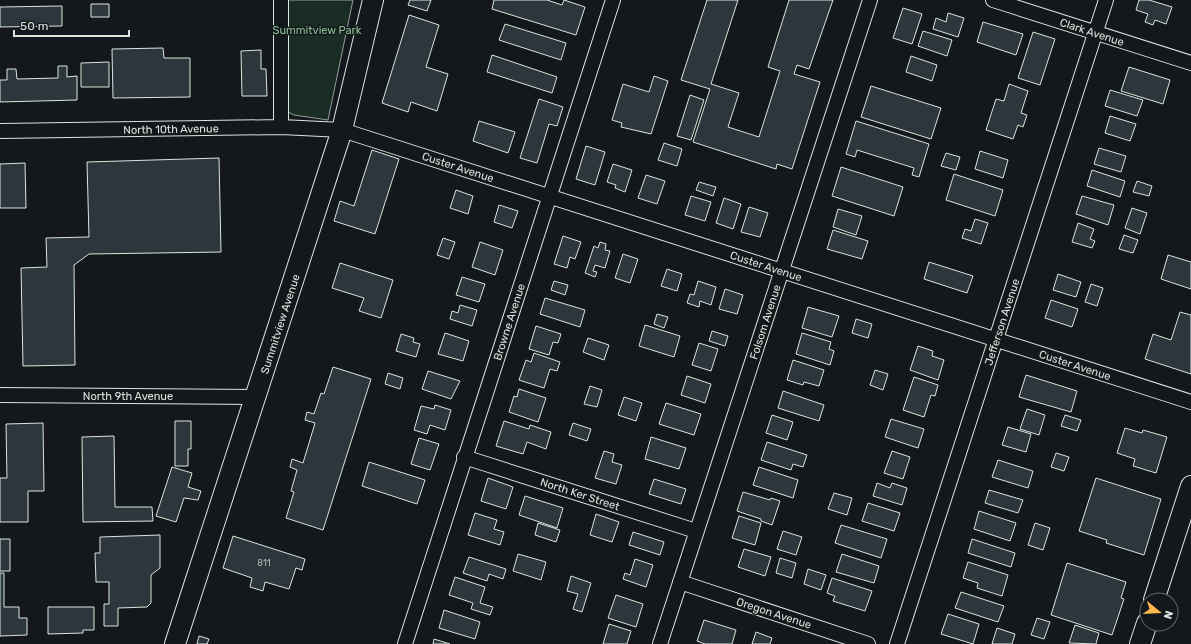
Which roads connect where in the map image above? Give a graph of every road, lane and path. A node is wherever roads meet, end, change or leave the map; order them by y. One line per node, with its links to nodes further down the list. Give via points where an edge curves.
1 (281, 0): 9 (street)
2 (373, 0): 10 (main road, Summitview Avenue)
3 (613, 0): 12 (street, Browne Avenue)
4 (870, 0): 13 (street, Folsom Avenue)
5 (993, 0): 7 (street, Clark Avenue)
6 (1106, 0): 7 (street, Jefferson Avenue)
7 (1096, 33): 8 (street, Clark Avenue); 14 (street, Jefferson Avenue)
8 (1191, 63)
9 (281, 127): 10 (street, North 10th Avenue); 11 (street, North 10th Avenue)
10 (342, 130): 12 (street, Custer Avenue); 16 (main road, Summitview Avenue)
11 (0, 131)
12 (550, 197): 13 (street, Custer Avenue); 18 (street, Browne Avenue)
13 (782, 271): 14 (street, Custer Avenue); 20 (street, Folsom Avenue)
14 (997, 340): 17 (street, Custer Avenue); 28 (street, Jefferson Avenue)
15 (0, 395): 16 (street, North 9th Avenue)
16 (256, 396): 24 (main road, Summitview Avenue)
17 (1191, 402)
18 (464, 457): 20 (street, North Ker Street); 25 (street, Browne Avenue)
19 (1191, 486): 22 (main road)
20 (696, 531): 21 (street, Folsom Avenue)
21 (680, 582): 26 (street, Folsom Avenue); 27 (street, Oregon Avenue)
22 (1157, 592)
23 (1144, 632): 29 (main road)
24 (175, 644)
25 (405, 644)
26 (660, 644)
27 (868, 644)
28 (897, 644)
29 (1140, 644)

